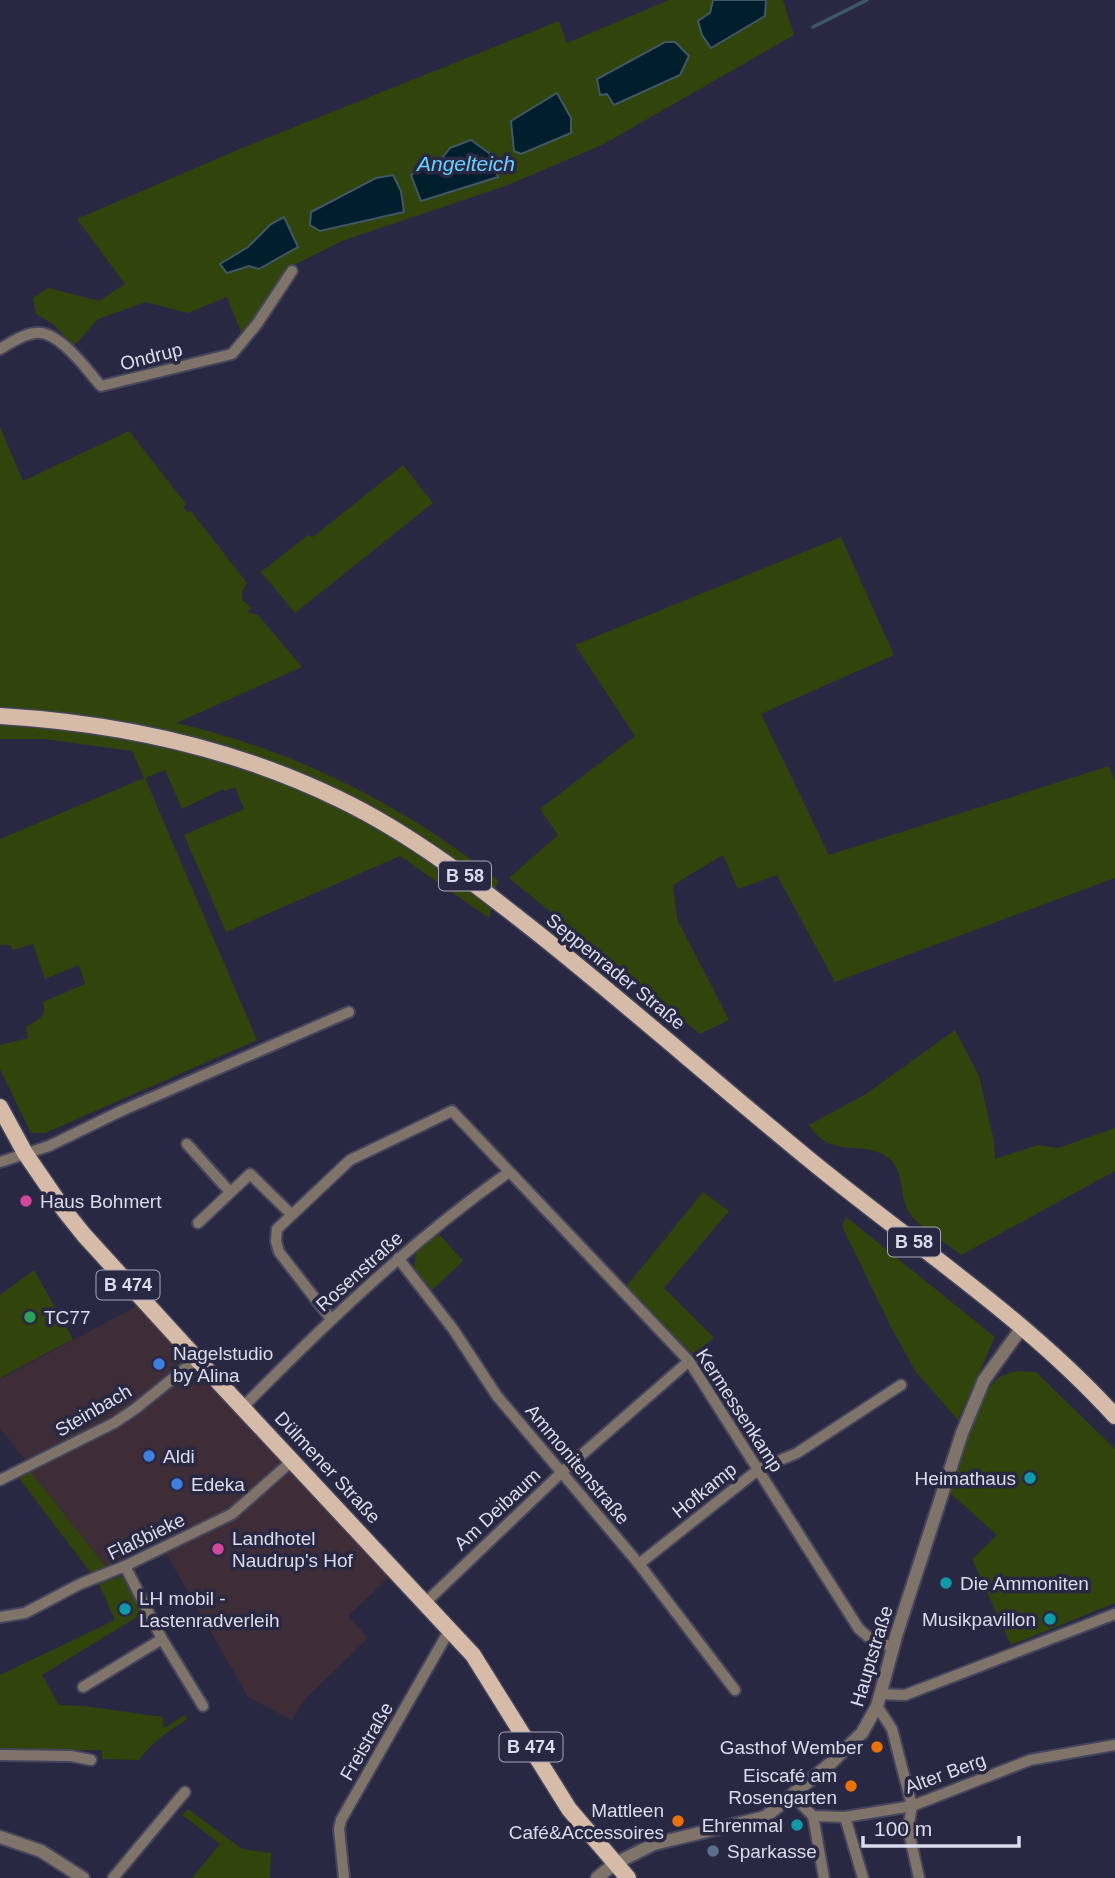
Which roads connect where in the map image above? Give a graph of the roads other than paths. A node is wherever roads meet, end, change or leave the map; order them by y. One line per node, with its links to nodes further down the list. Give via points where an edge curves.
1 (292, 271): 2 (street, Ondrup, via 232,354 101,386 58,340 44,333 33,333)
2 (0, 349)
3 (2, 717): 15 (main road, Seppenrader Straße / B 58, via 99,725 219,751 341,799 402,834 467,877 852,1194)
4 (349, 1012): 7 (street)
5 (0, 1107): 7 (main road, Dülmener Straße / B 474)
6 (187, 1144): 10 (street)
7 (25, 1153): 8 (street); 16 (main road, Dülmener Straße / B 474, via 64,1210)
8 (0, 1162)
9 (509, 1172): 11 (street, Kermessenkamp, via 452,1111 350,1160); 13 (street, Rosenstraße); 17 (street, Kermessenkamp)
10 (230, 1192): 11 (street, via 250,1174); 12 (street)
11 (291, 1214): 14 (street, via 277,1229 276,1246)
12 (198, 1223)
13 (398, 1258): 14 (street, Rosenstraße); 23 (street, Ammonitenstraße, via 497,1396)
14 (331, 1319): 19 (street, Rosenstraße)
15 (1023, 1326): 20 (main road, Seppenrader Straße / B 58); 32 (street, Hauptstraße, via 984,1380 962,1433)
16 (197, 1359): 19 (main road, Dülmener Straße / B 474); 24 (street, Steinbach, via 114,1423)
17 (689, 1361): 22 (street, Kermessenkamp); 23 (street, Am Deibaum)
18 (901, 1385): 22 (street, Hofkamp, via 797,1452)
19 (243, 1408): 21 (main road, Dülmener Straße / B 474)
20 (1115, 1416)
21 (293, 1460): 26 (street, Flaßbieke, via 232,1514); 27 (main road, Dülmener Straße / B 474)
22 (759, 1469): 25 (street, Hofkamp); 32 (street, Kermessenkamp, via 859,1629 873,1641)
23 (563, 1471): 25 (street, Ammonitenstraße); 27 (street, Am Deibaum)
24 (0, 1480)
25 (639, 1564): 34 (street, Ammonitenstraße)
26 (125, 1566): 29 (street, Flaßbieke, via 25,1613); 31 (street)
27 (426, 1602): 30 (main road, Dülmener Straße / B 474)
28 (1115, 1614): 35 (street, via 905,1695)
29 (0, 1617)
30 (447, 1634): 46 (main road, Dülmener Straße / B 474, via 473,1655 569,1809); 49 (street, Freistraße, via 341,1820)
31 (162, 1639): 33 (street); 36 (street)
32 (893, 1647): 35 (street, Hauptstraße)
33 (83, 1687)
34 (735, 1690)
35 (879, 1700): 41 (street, Hauptstraße, via 862,1733); 42 (street, via 892,1729)
36 (203, 1706)
37 (1115, 1745): 42 (street, Alter Berg, via 1030,1760)
38 (0, 1755): 39 (street)
39 (91, 1759)
40 (185, 1792): 48 (street)
41 (792, 1795): 43 (street); 46 (street, Hauptstraße, via 765,1816 654,1844)
42 (912, 1806): 44 (street, Alter Berg); 54 (street, via 908,1828)
43 (813, 1816): 44 (street, Alter Berg); 52 (street)
44 (845, 1817): 53 (street)
45 (0, 1837): 47 (street, via 41,1851)
46 (614, 1864): 50 (street, Hauptstraße); 51 (main road, B 474)
47 (83, 1878)
48 (113, 1878)
49 (344, 1878)
50 (597, 1878)
51 (628, 1878)
52 (824, 1878)
53 (863, 1878)
54 (919, 1878)

